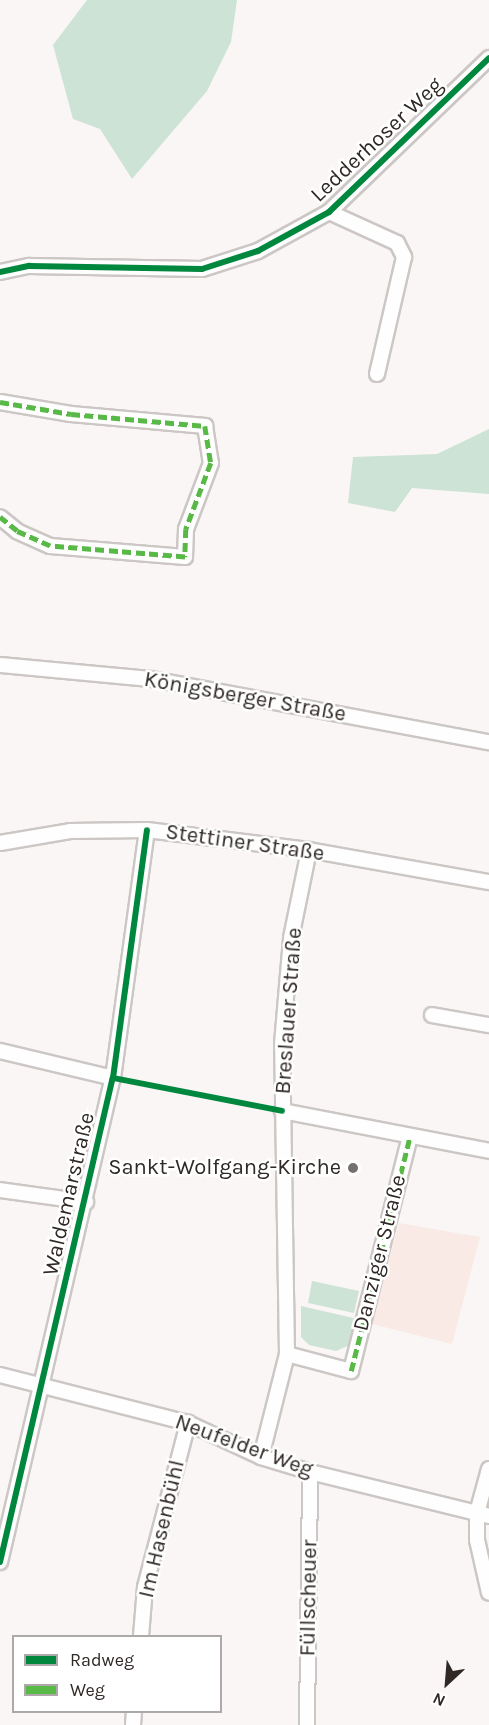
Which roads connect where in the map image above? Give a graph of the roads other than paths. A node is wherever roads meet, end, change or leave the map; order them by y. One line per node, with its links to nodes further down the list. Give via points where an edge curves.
1 (489, 58): 2 (street, Ledderhoser Weg)
2 (329, 212): 3 (street, Ledderhoser Weg, via 258,251 202,268 29,266); 4 (street, via 397,243 404,257)
3 (0, 272)
4 (377, 374)
5 (0, 402): 6 (street, via 70,414 205,426 211,463 186,529 185,557 50,546 17,531)
6 (0, 517)
7 (0, 665): 8 (street, Königsberger Straße, via 151,679)
8 (489, 742)
9 (147, 830): 10 (street, Stettiner Straße, via 70,831); 11 (street, Stettiner Straße); 16 (street, Waldemarstraße)
10 (0, 843)
11 (309, 850): 12 (street, Stettiner Straße); 17 (street, Breslauer Straße, via 289,961 282,1044)
12 (489, 882)
13 (432, 1015): 14 (street)
14 (489, 1025)
15 (0, 1051): 16 (street)
16 (113, 1078): 21 (street, Waldemarstraße)
17 (282, 1111): 18 (street); 22 (street, Breslauer Straße)
18 (410, 1136): 19 (street); 22 (street, Danziger Straße, via 351,1371)
19 (489, 1151)
20 (0, 1190): 21 (street)
21 (86, 1202): 24 (street, Waldemarstraße)
22 (287, 1354): 26 (street, Breslauer Straße)
23 (0, 1375): 24 (street, Neufelder Weg)
24 (44, 1383): 25 (street, Neufelder Weg); 30 (street, Waldemarstraße)
25 (188, 1423): 26 (street, Neufelder Weg); 33 (street, Im Hasenbühl, via 145,1587)
26 (261, 1457): 28 (street, Neufelder Weg)
27 (489, 1469): 29 (street)
28 (310, 1472): 29 (street, Neufelder Weg); 34 (street, Füllscheuer)
29 (483, 1514): 32 (street, via 477,1540)
30 (3, 1542): 31 (street, Waldemarstraße)
31 (0, 1562)
32 (489, 1593)
33 (141, 1635)
34 (307, 1725)

